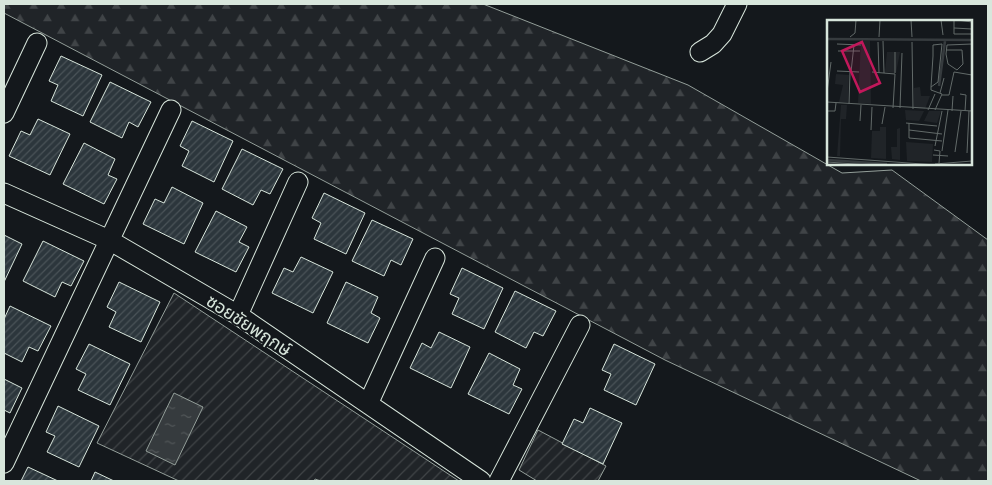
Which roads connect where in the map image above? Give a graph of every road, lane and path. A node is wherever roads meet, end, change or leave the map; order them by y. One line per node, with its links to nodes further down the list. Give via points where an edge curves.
1 (737, 4): 3 (street, via 722,34)
2 (37, 44): 5 (street)
3 (700, 52)
4 (170, 110): 8 (street)
5 (4, 113)
6 (298, 182): 10 (street)
7 (4, 193): 8 (street, ซอยชัยพฤกษ์)
8 (109, 240): 10 (street, ซอยชัยพฤกษ์); 13 (street)
9 (435, 258): 12 (street)
10 (238, 315): 12 (street, ซอยชัยพฤกษ์)
11 (580, 325): 15 (street)
12 (368, 404): 14 (street, ซอยชัยพฤกษ์)
13 (4, 463)
14 (480, 481)
15 (501, 481)

